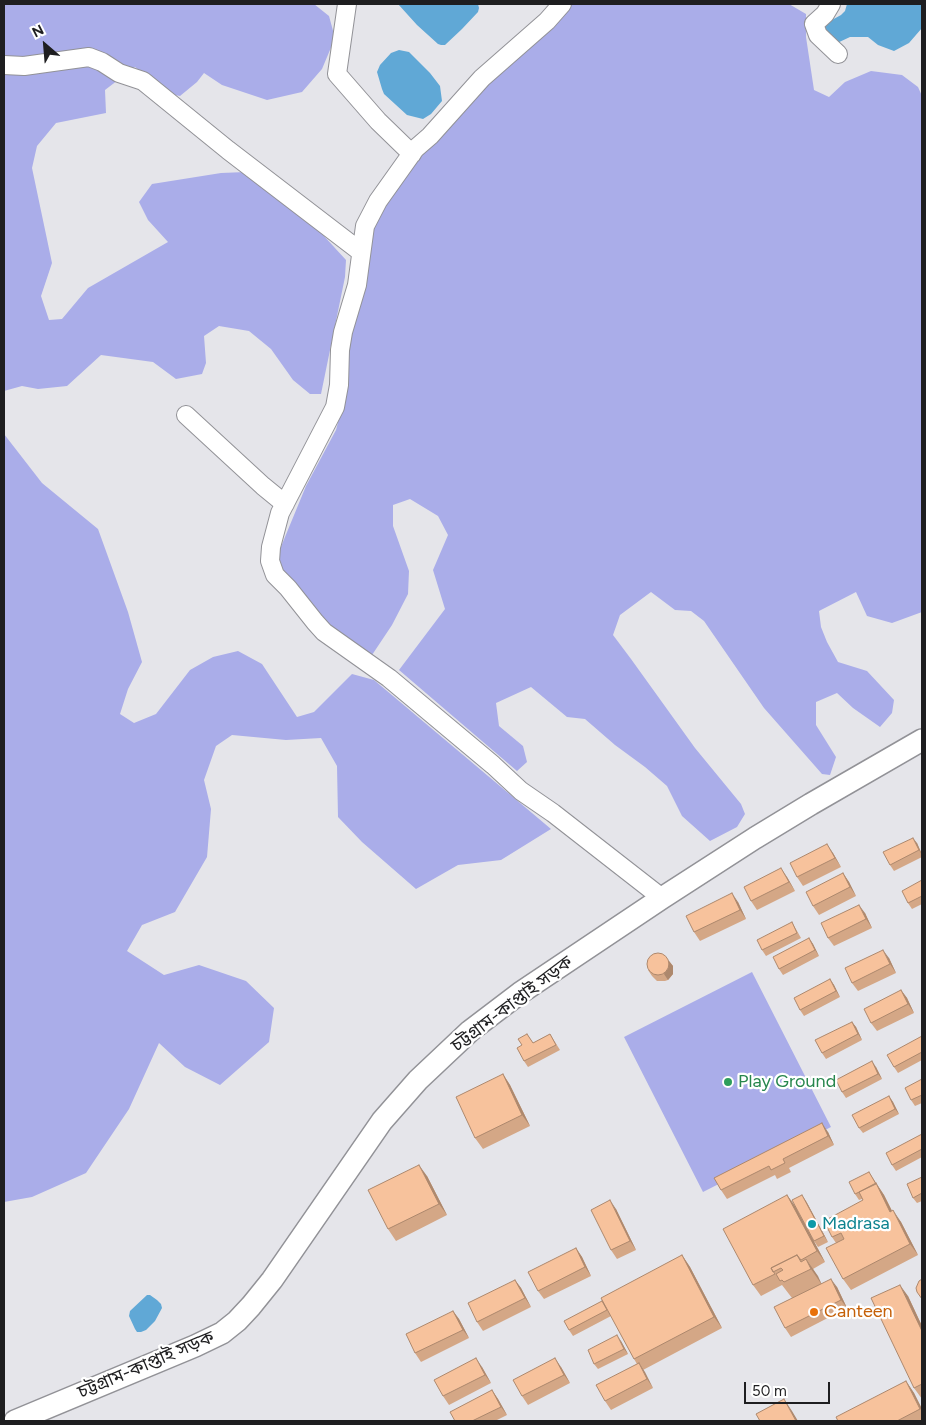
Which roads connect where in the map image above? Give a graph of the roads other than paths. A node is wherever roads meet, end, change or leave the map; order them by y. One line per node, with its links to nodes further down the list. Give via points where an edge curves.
1 (347, 4): 6 (street, via 337,74)
2 (562, 4): 6 (street, via 482,78)
3 (831, 4): 4 (street, via 814,24 818,35)
4 (838, 54)
5 (4, 65): 7 (street, via 24,66 89,57 143,81)
6 (412, 154): 7 (street, via 378,201 365,226)
7 (361, 252): 9 (street, via 357,285 343,332 335,406)
8 (186, 415): 9 (street)
9 (285, 504): 11 (street, via 271,547 270,561 275,575 314,622 389,678 521,791)
10 (922, 740): 11 (main road, চট্টগ্রাম-কাপ্তাই সড়ক, via 755,838)
11 (662, 898): 12 (main road, চট্টগ্রাম-কাপ্তাই সড়ক, via 491,1014 418,1080 382,1121 251,1306 230,1327 195,1346)
12 (14, 1421)

